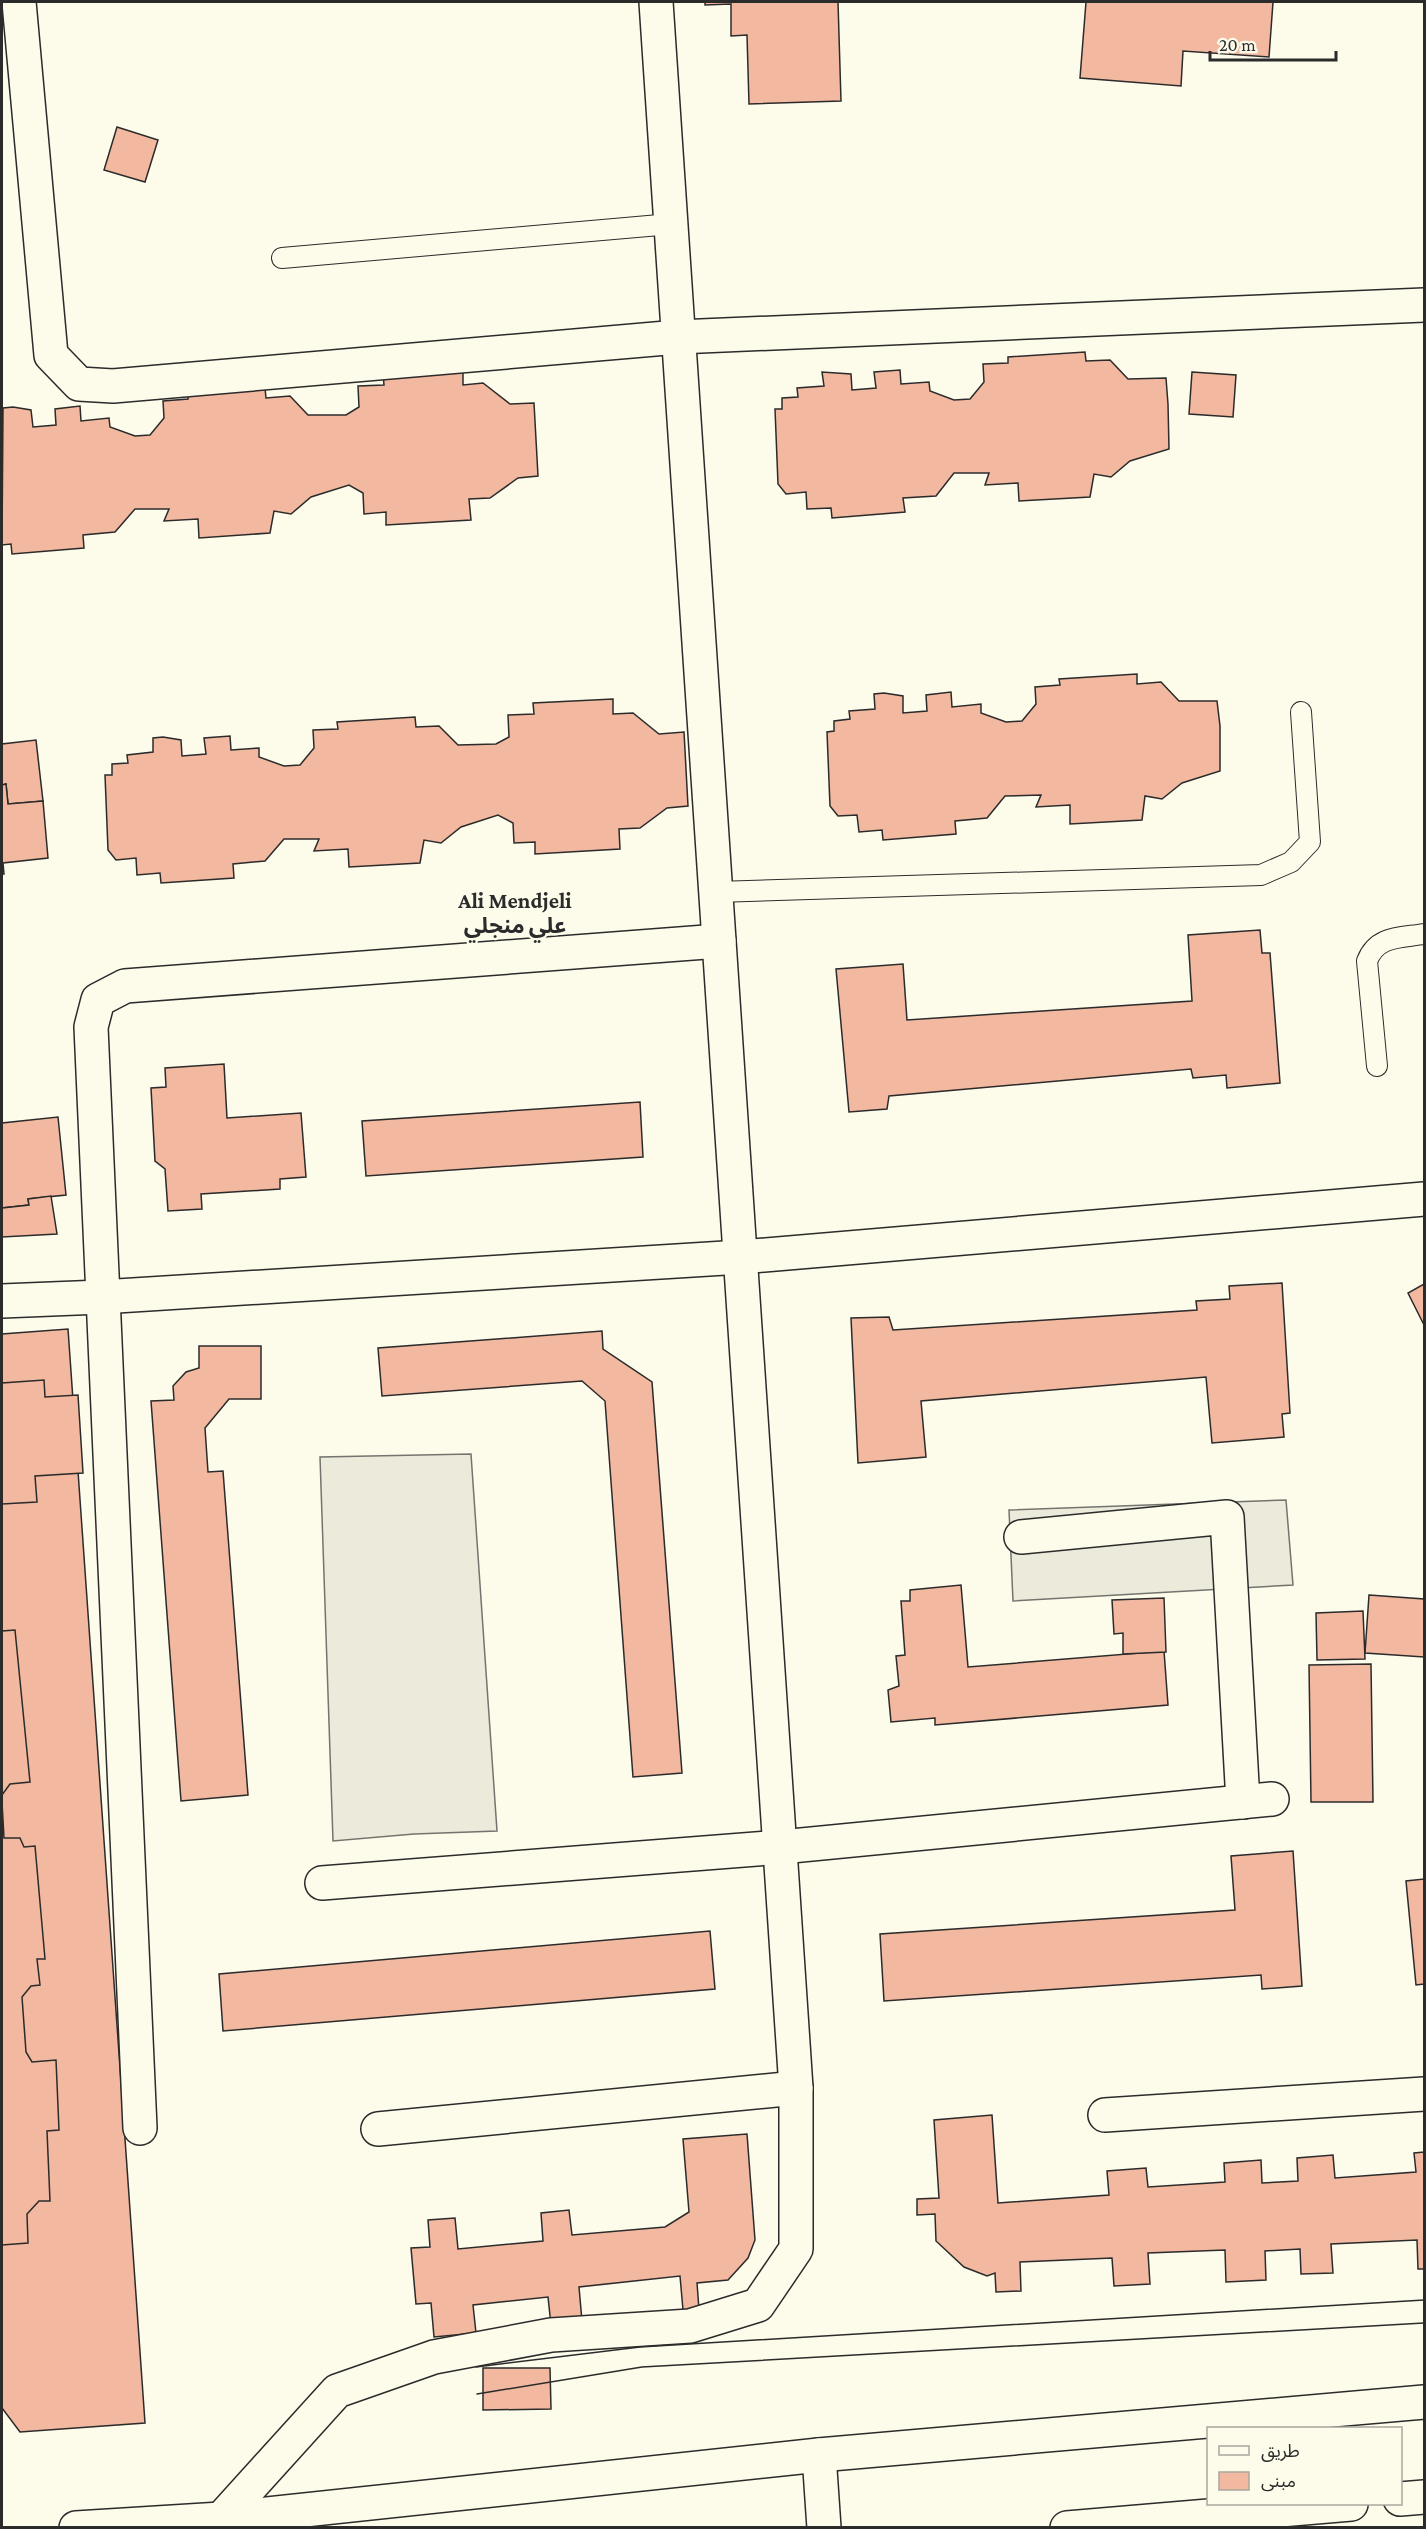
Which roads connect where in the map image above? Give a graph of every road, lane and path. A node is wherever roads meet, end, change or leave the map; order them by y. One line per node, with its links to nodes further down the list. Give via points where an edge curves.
1 (19, 2): 6 (street, via 51,355 79,384 113,386)
2 (656, 2): 3 (street)
3 (671, 224): 4 (lane); 6 (street)
4 (282, 258)
5 (1425, 305): 6 (street)
6 (678, 337): 8 (street)
7 (1301, 712): 8 (lane, via 1311,842 1291,862 1261,875)
8 (716, 891): 10 (street)
9 (1425, 934): 11 (lane, via 1380,942 1367,961)
10 (719, 941): 13 (street); 14 (street, via 126,986 98,1000 91,1028)
11 (1377, 1066)
12 (1425, 1199): 13 (street)
13 (741, 1257): 14 (street); 17 (street)
14 (101, 1297): 15 (street); 22 (street)
15 (2, 1301)
16 (1021, 1537): 17 (street, via 1227,1517 1257,1801)
17 (781, 1847): 18 (street); 19 (street)
18 (322, 1883)
19 (796, 2088): 23 (street); 29 (street, via 796,2249 758,2305 690,2326 551,2335 434,2357 337,2391)
20 (1425, 2094): 21 (street)
21 (1105, 2115)
22 (140, 2128)
23 (378, 2128)
24 (1425, 2402): 25 (street)
25 (819, 2455): 29 (street); 31 (street)
26 (1425, 2497): 27 (street)
27 (1402, 2499)
28 (1339, 2505): 32 (street)
29 (221, 2519): 30 (street)
30 (76, 2528)
31 (824, 2528)
32 (1067, 2528)

